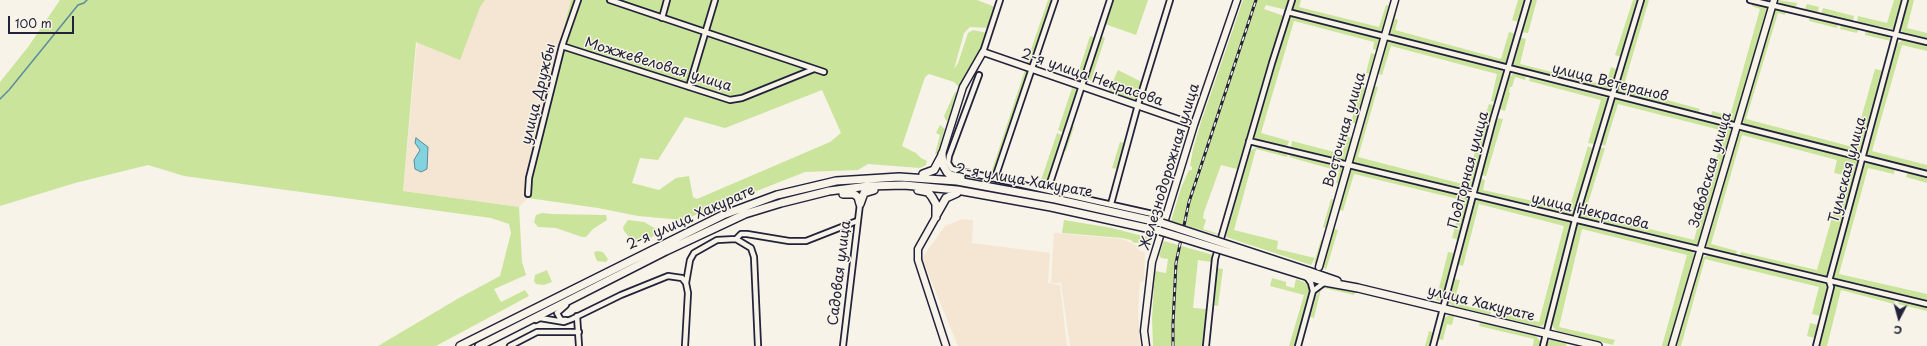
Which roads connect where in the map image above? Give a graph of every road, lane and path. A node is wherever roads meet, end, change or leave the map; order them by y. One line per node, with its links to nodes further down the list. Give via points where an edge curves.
1 (578, 0): 24 (street, улица Дружбы)
2 (610, 0): 16 (street)
3 (667, 0): 19 (street)
4 (715, 0): 20 (street)
5 (1000, 0): 25 (street)
6 (1055, 0): 28 (street)
7 (1110, 0): 31 (street)
8 (1170, 0): 34 (street)
9 (1237, 0): 35 (main road, Железнодорожная улица)
10 (1292, 0): 18 (street)
11 (1396, 0): 22 (main road, Восточная улица)
12 (1528, 0): 27 (street, Подгорная улица)
13 (1641, 0): 33 (street)
14 (1750, 0): 17 (street)
15 (1905, 0): 21 (street, Тульская улица)
16 (623, 2): 19 (street)
17 (1773, 2): 21 (street); 36 (main road, Заводская улица)
18 (1288, 12): 22 (street, улица Ветеранов); 37 (street)
19 (662, 18): 20 (street)
20 (705, 32): 26 (street); 32 (street)
21 (1895, 34): 23 (street); 39 (street, Тульская улица)
22 (1385, 36): 27 (street, улица Ветеранов); 40 (main road, Восточная улица)
23 (1927, 42)
24 (562, 46): 32 (street, Можжевеловая улица); 50 (street, улица Дружбы, via 529,178)
25 (983, 52): 28 (main road, 2-я улица Некрасова); 38 (main road, 2-я улица Хакурате, via 963,87)
26 (814, 69): 29 (street); 32 (street, Можжевеловая улица, via 735,100)
27 (1508, 69): 33 (street, улица Ветеранов); 52 (street, Подгорная улица)
28 (1031, 70): 31 (main road, 2-я улица Некрасова); 44 (street)
29 (824, 72)
30 (979, 75): 44 (street, 2-я улица Хакурате, via 962,125 955,136 948,162 952,169)
31 (1082, 86): 34 (main road, 2-я улица Некрасова); 47 (street)
32 (689, 87)
33 (1613, 95): 36 (street, улица Ветеранов); 58 (street)
34 (1138, 106): 35 (main road, 2-я улица Некрасова); 55 (street)
35 (1194, 125): 57 (main road, Железнодорожная улица)
36 (1737, 126): 39 (street, улица Ветеранов); 63 (main road, Заводская улица)
37 (1249, 141): 40 (street, улица Некрасова); 86 (street, via 1215,259)
38 (942, 154): 42 (main road, via 934,170); 43 (main road, via 944,169 950,175)
39 (1863, 158): 41 (street, улица Ветеранов); 67 (street, Тульская улица)
40 (1348, 164): 52 (street, улица Некрасова); 64 (main road, Восточная улица)
41 (1927, 174)
42 (919, 175): 43 (main road); 45 (main road, 2-я улица Хакурате); 76 (main road, 2-я улица Хакурате, via 851,179 807,186 751,203 717,217)
43 (959, 177): 45 (main road)
44 (995, 178): 47 (street, 2-я улица Хакурате)
45 (994, 187): 57 (main road, 2-я улица Хакурате)
46 (916, 188): 48 (main road); 51 (main road); 53 (main road, 2-я улица Хакурате); 56 (main road, via 928,192 932,197 936,204); 59 (main road, 2-я улица Хакурате, via 868,186 829,191 781,203)
47 (1048, 189): 55 (street, 2-я улица Хакурате)
48 (870, 190): 49 (main road); 54 (main road, via 864,193)
49 (850, 192): 54 (main road, via 858,197); 59 (main road, via 810,199)
50 (528, 194)
51 (956, 194): 53 (main road); 56 (main road, via 946,198)
52 (1473, 195): 58 (street, улица Некрасова); 72 (street, Подгорная улица)
53 (992, 196): 61 (main road, 2-я улица Хакурате)
54 (860, 204): 60 (street, Садовая улица)
55 (1111, 204): 57 (street, 2-я улица Хакурате)
56 (935, 219): 84 (main road, via 918,248 918,260)
57 (1164, 220): 65 (main road, улица Хакурате, bridge); 85 (main road, Железнодорожная улица, via 1150,274 1144,331)
58 (1575, 220): 63 (street, улица Некрасова); 75 (street)
59 (731, 221): 68 (main road, 2-я улица Хакурате)
60 (857, 221): 62 (street, via 806,241 789,241 747,234 741,234); 83 (street, Садовая улица)
61 (1160, 231): 65 (main road, улица Хакурате, bridge)
62 (736, 239): 69 (street, via 717,240 694,253 690,260); 82 (street, via 752,248 754,257)
63 (1700, 250): 67 (street, улица Некрасова); 91 (main road, Заводская улица)
64 (1319, 267): 65 (main road); 66 (main road)
65 (1308, 273): 66 (main road, улица Хакурате); 70 (street)
66 (1325, 280): 70 (street); 72 (main road, улица Хакурате)
67 (1829, 281): 71 (street, улица Некрасова); 92 (street, Тульская улица, via 1831,287)
68 (607, 282): 73 (street, via 557,312 562,320); 77 (main road, 2-я улица Хакурате)
69 (686, 283): 73 (street, via 682,278 668,276 620,295); 81 (street, via 688,293)
70 (1313, 291): 87 (street)
71 (1927, 304)
72 (1443, 308): 75 (main road, улица Хакурате); 88 (street, Подгорная улица)
73 (574, 318): 74 (street); 78 (street, via 556,322 540,318)
74 (579, 332): 79 (street, via 537,332); 80 (street)
75 (1546, 334): 89 (street); 90 (main road, улица Хакурате)
76 (460, 346)
77 (479, 346)
78 (482, 346)
79 (510, 346)
80 (579, 346)
81 (685, 346)
82 (758, 346)
83 (843, 346)
84 (946, 346)
85 (1146, 346)
86 (1206, 346)
87 (1298, 346)
88 (1433, 346)
89 (1543, 346)
90 (1598, 346)
91 (1672, 346)
92 (1816, 346)

